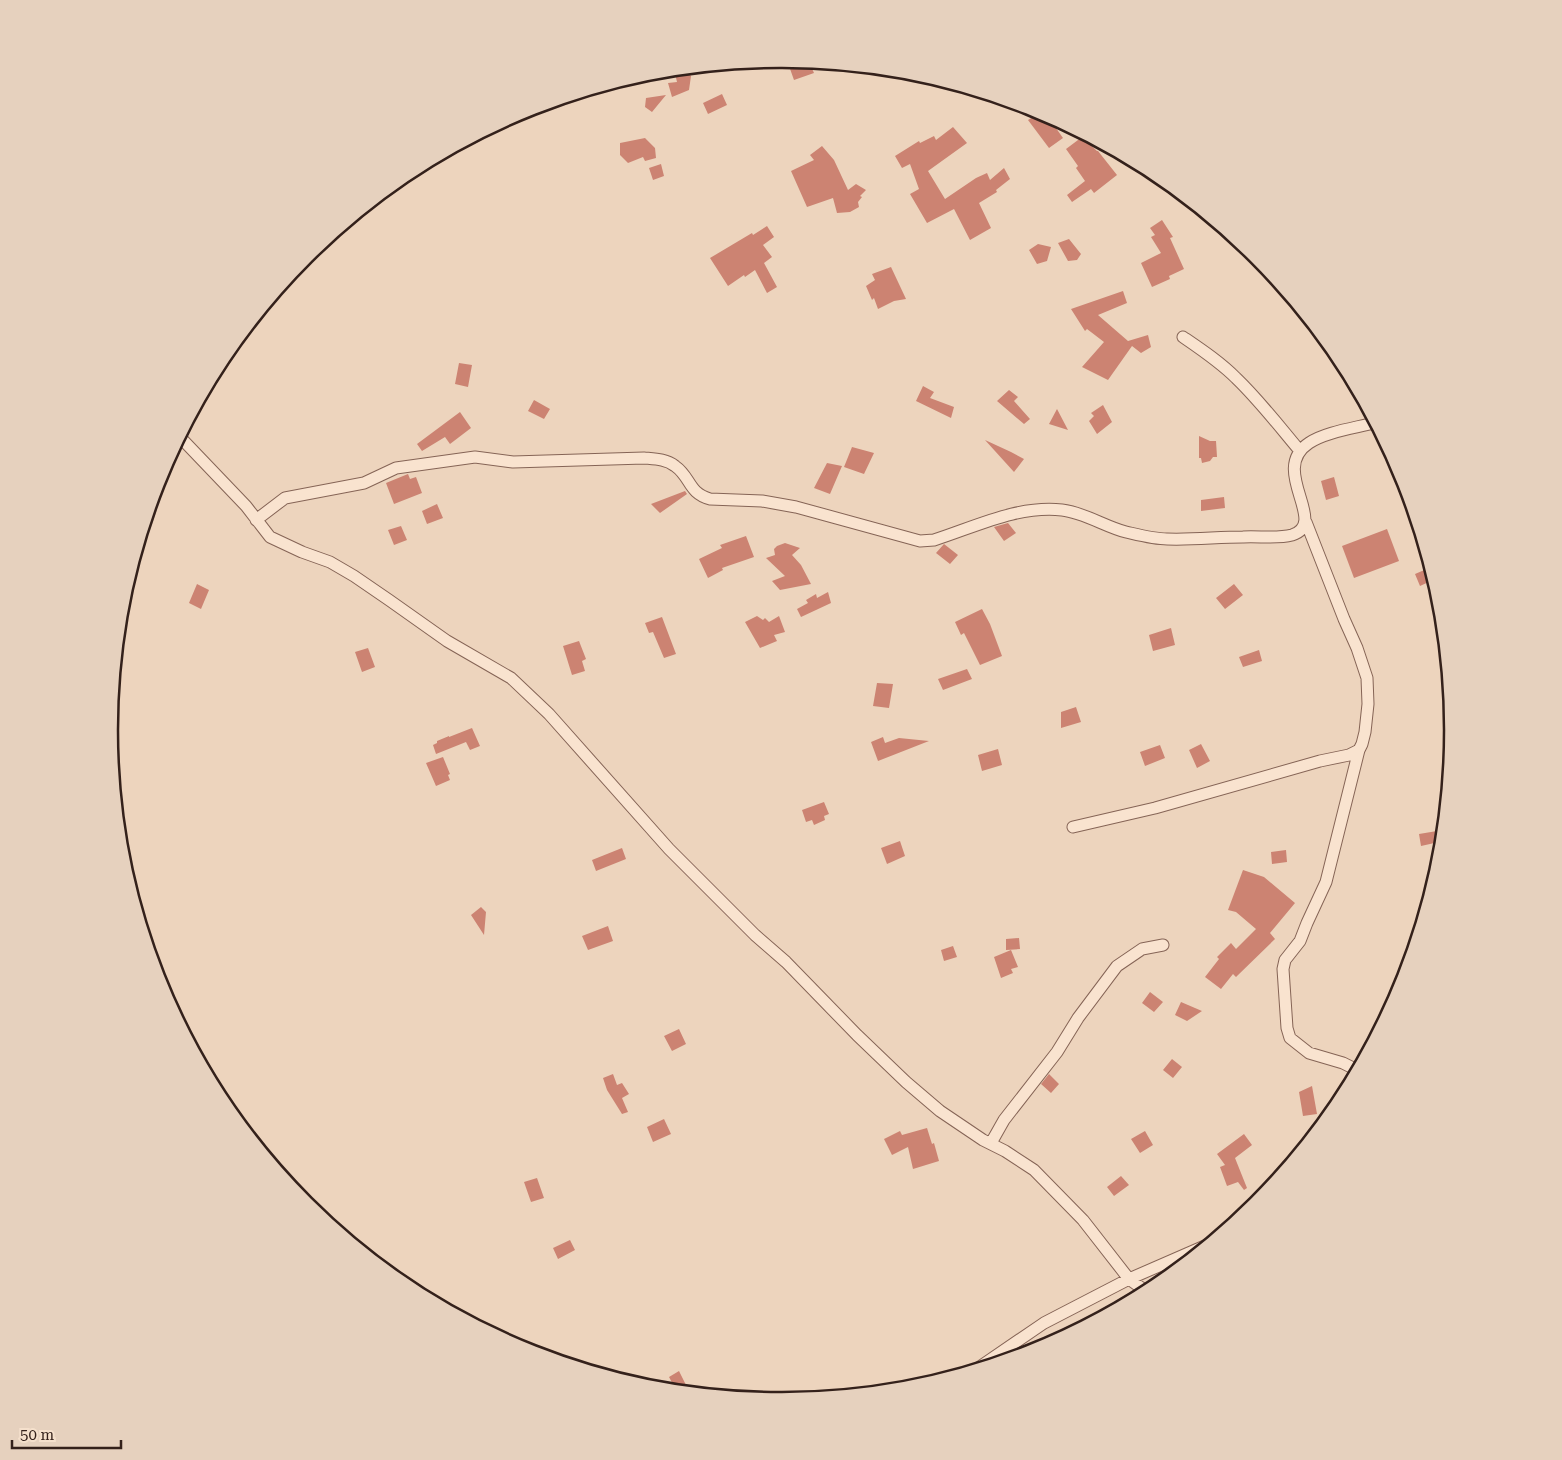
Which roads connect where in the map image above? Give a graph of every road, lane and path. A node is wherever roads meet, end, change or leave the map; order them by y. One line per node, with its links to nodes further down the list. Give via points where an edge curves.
1 (1184, 337): 4 (street, via 1241,382)
2 (1368, 424): 4 (street, via 1326,435)
3 (185, 442): 5 (street)
4 (1300, 450): 6 (street, via 1295,458 1294,479)
5 (256, 520): 6 (street, via 285,498 364,483 396,468 475,457 513,462 663,460 675,466 703,497 796,507 920,541 934,540 1025,511 1063,510 1125,532 1166,539 1284,536 1302,530); 11 (street, via 270,536 330,562 447,641 511,678 549,714 669,849 906,1082 940,1111)
6 (1306, 522): 7 (street, via 1367,678 1365,732)
7 (1358, 750): 8 (street, via 1154,808); 10 (street, via 1326,882 1300,941 1285,960 1283,969 1290,1038 1309,1053)
8 (1074, 827)
9 (1163, 945): 11 (street, via 1142,949 1117,966)
10 (1351, 1068)
11 (990, 1143): 13 (street, via 1034,1170 1082,1220)
12 (1187, 1254): 13 (street)
13 (1129, 1279): 14 (street); 15 (street, via 1044,1323)
14 (1140, 1287)
15 (994, 1357)

